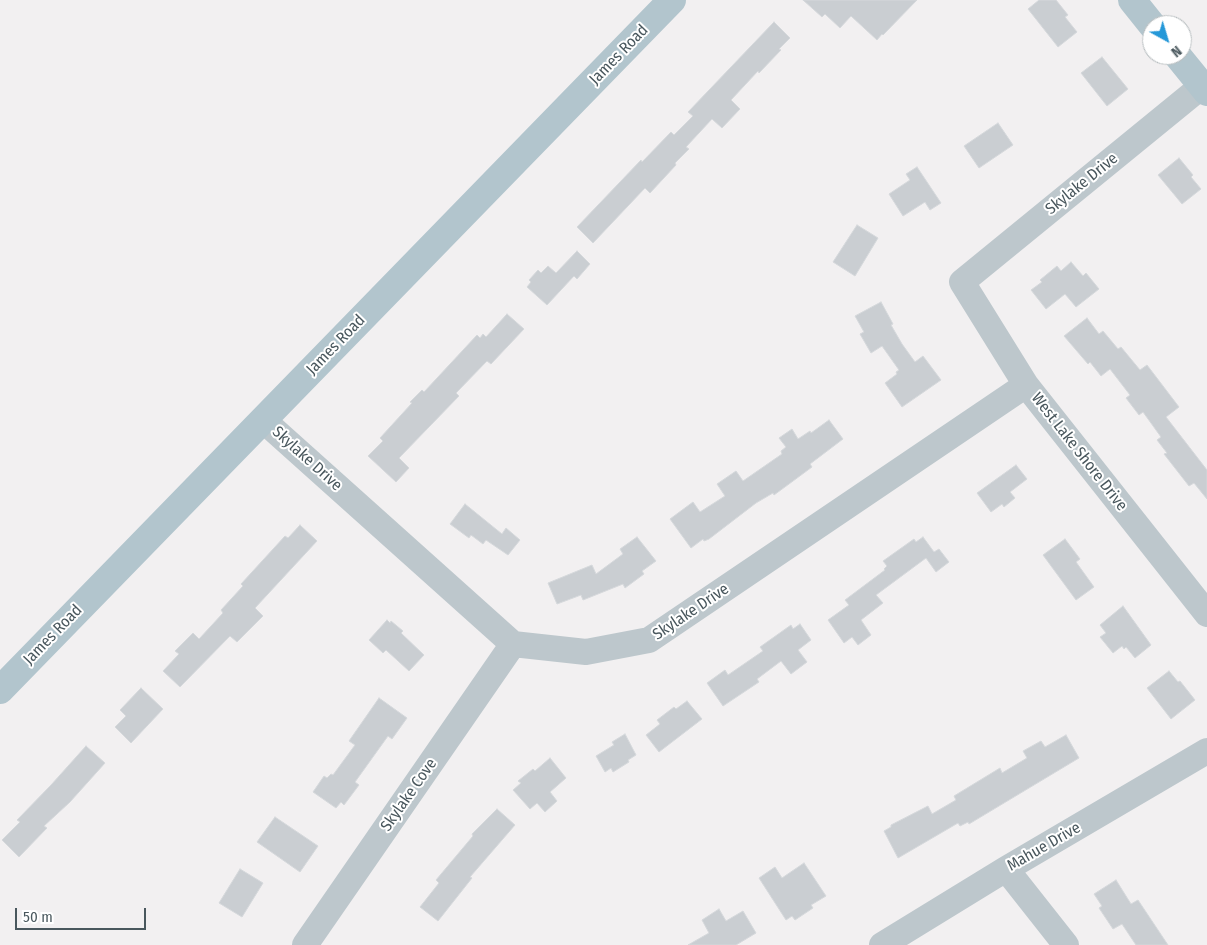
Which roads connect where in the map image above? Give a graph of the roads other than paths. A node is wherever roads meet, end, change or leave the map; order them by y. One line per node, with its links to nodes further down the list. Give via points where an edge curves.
1 (672, 0): 8 (main road, James Road)
2 (1132, 0): 3 (main road)
3 (1144, 15)
4 (1185, 65): 5 (main road)
5 (1205, 89): 6 (street, Skylake Drive)
6 (962, 282): 7 (street, West Lake Shore Drive)
7 (1026, 385): 9 (street, West Lake Shore Drive); 10 (street, Skylake Drive, via 649,640 586,652)
8 (263, 420): 10 (street, Skylake Drive); 11 (main road, James Road)
9 (1207, 614)
10 (513, 644): 14 (street, Skylake Cove)
11 (0, 690)
12 (1207, 751): 13 (street, Mahue Drive)
13 (1006, 869): 15 (street, Mahue Drive); 16 (street)
14 (305, 945)
15 (882, 945)
16 (1066, 945)

